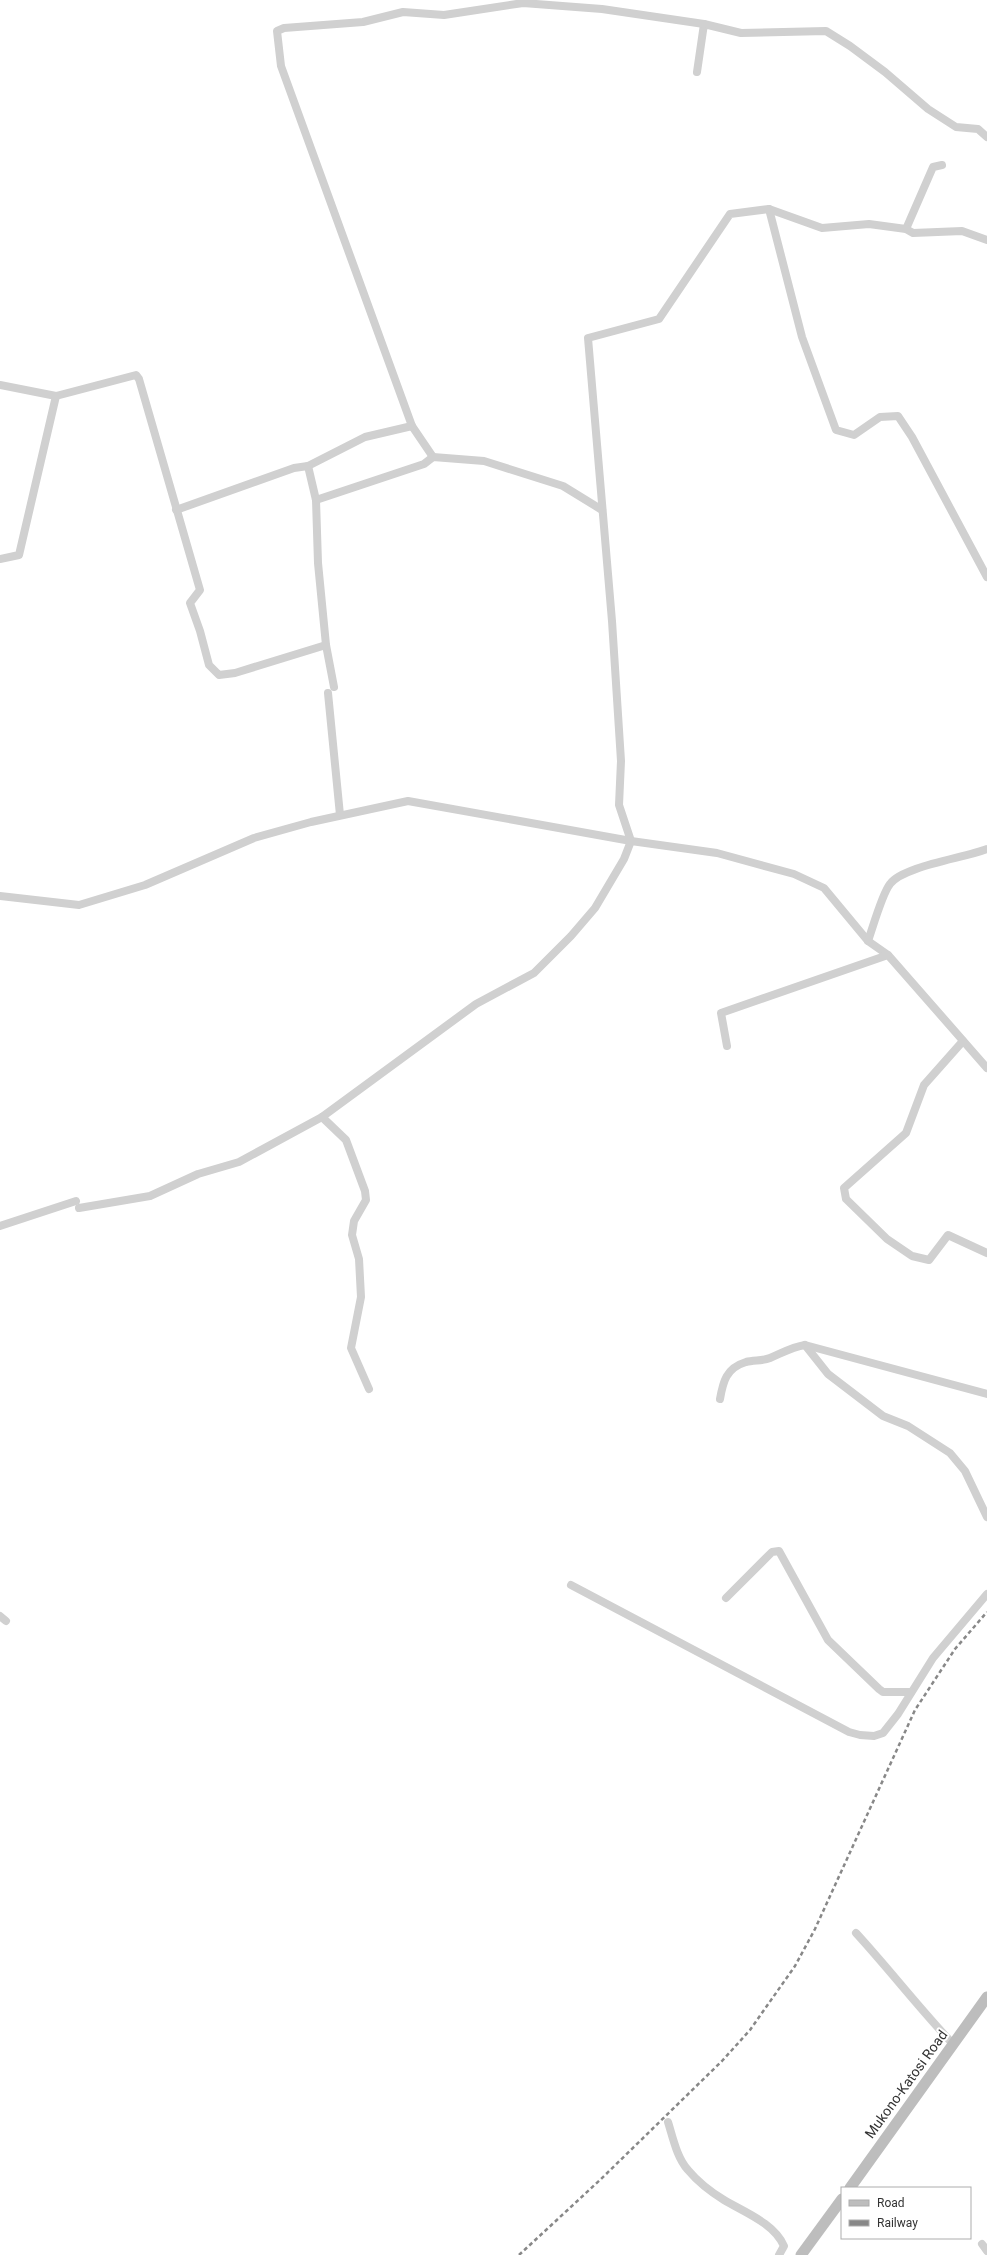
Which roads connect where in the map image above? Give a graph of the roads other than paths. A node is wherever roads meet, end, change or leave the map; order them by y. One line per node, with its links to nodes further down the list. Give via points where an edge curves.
1 (704, 24): 2 (street); 3 (street, via 741,33 826,31 879,68 934,113 956,127 978,129); 10 (street, via 602,9 522,4 444,15 403,12 363,22 284,28 276,31 281,66)
2 (697, 72)
3 (987, 137)
4 (942, 165): 6 (street, via 934,167)
5 (769, 209): 6 (street, via 822,228 869,224); 15 (street, via 730,214 659,319 588,338); 17 (street, via 802,337 836,430 854,435 880,417 898,416 912,437)
6 (906, 229): 7 (street, via 913,233 962,231)
7 (987, 240)
8 (0, 385): 9 (street)
9 (56, 396): 14 (street, via 136,375 140,379); 16 (street, via 19,555)
10 (412, 426): 11 (street); 12 (street, via 366,437)
11 (434, 457): 13 (street, via 424,464); 15 (street, via 484,461 498,465 563,486)
12 (308, 466): 13 (street); 14 (street, via 294,468)
13 (316, 500): 18 (street, via 318,563)
14 (176, 510): 18 (street, via 200,590 190,603 209,665 219,674 235,673)
15 (602, 510): 22 (street, via 612,621 620,761 619,805)
16 (0, 559)
17 (987, 577)
18 (326, 645): 19 (street)
19 (334, 686)
20 (328, 693): 21 (street)
21 (340, 815): 22 (street, via 408,801); 24 (street, via 254,838 145,885 79,905)
22 (632, 840): 25 (street, via 717,853 794,874 824,888); 30 (street, via 624,859 595,908 534,973 476,1004)
23 (987, 849): 25 (street, via 897,877 889,884)
24 (0, 896)
25 (868, 941): 26 (street)
26 (888, 955): 27 (street); 28 (street, via 721,1013)
27 (963, 1041): 29 (street); 32 (street, via 924,1085 906,1133 844,1188 846,1199 887,1239 912,1256 929,1260 948,1235)
28 (727, 1046)
29 (987, 1068)
30 (322, 1117): 31 (street, via 239,1162 198,1174 150,1196 77,1204); 34 (street, via 346,1140 366,1200 354,1221 352,1235 359,1259 361,1297 351,1348)
31 (0, 1226)
32 (987, 1253)
33 (805, 1344): 35 (street); 36 (street, via 769,1359 746,1362 733,1368 724,1377); 37 (street, via 828,1374 883,1416 908,1426 950,1453 965,1472)
34 (369, 1389)
35 (987, 1394)
36 (720, 1399)
37 (987, 1517)
38 (571, 1585): 41 (street, via 849,1732 874,1736 883,1733)
39 (987, 1594): 41 (street, via 932,1658)
40 (726, 1598): 41 (street, via 772,1552 779,1551 828,1640 879,1690)
41 (911, 1692)
42 (856, 1933): 44 (street)
43 (987, 1997): 44 (main road, Mukono-Katosi Road)
44 (953, 2044): 46 (main road, Mukono-Katosi Road)
45 (668, 2122): 48 (street, via 677,2151 687,2170 722,2199 768,2226 781,2239 784,2246)
46 (851, 2187)
47 (841, 2200): 49 (main road)
48 (779, 2255)
49 (800, 2255)

